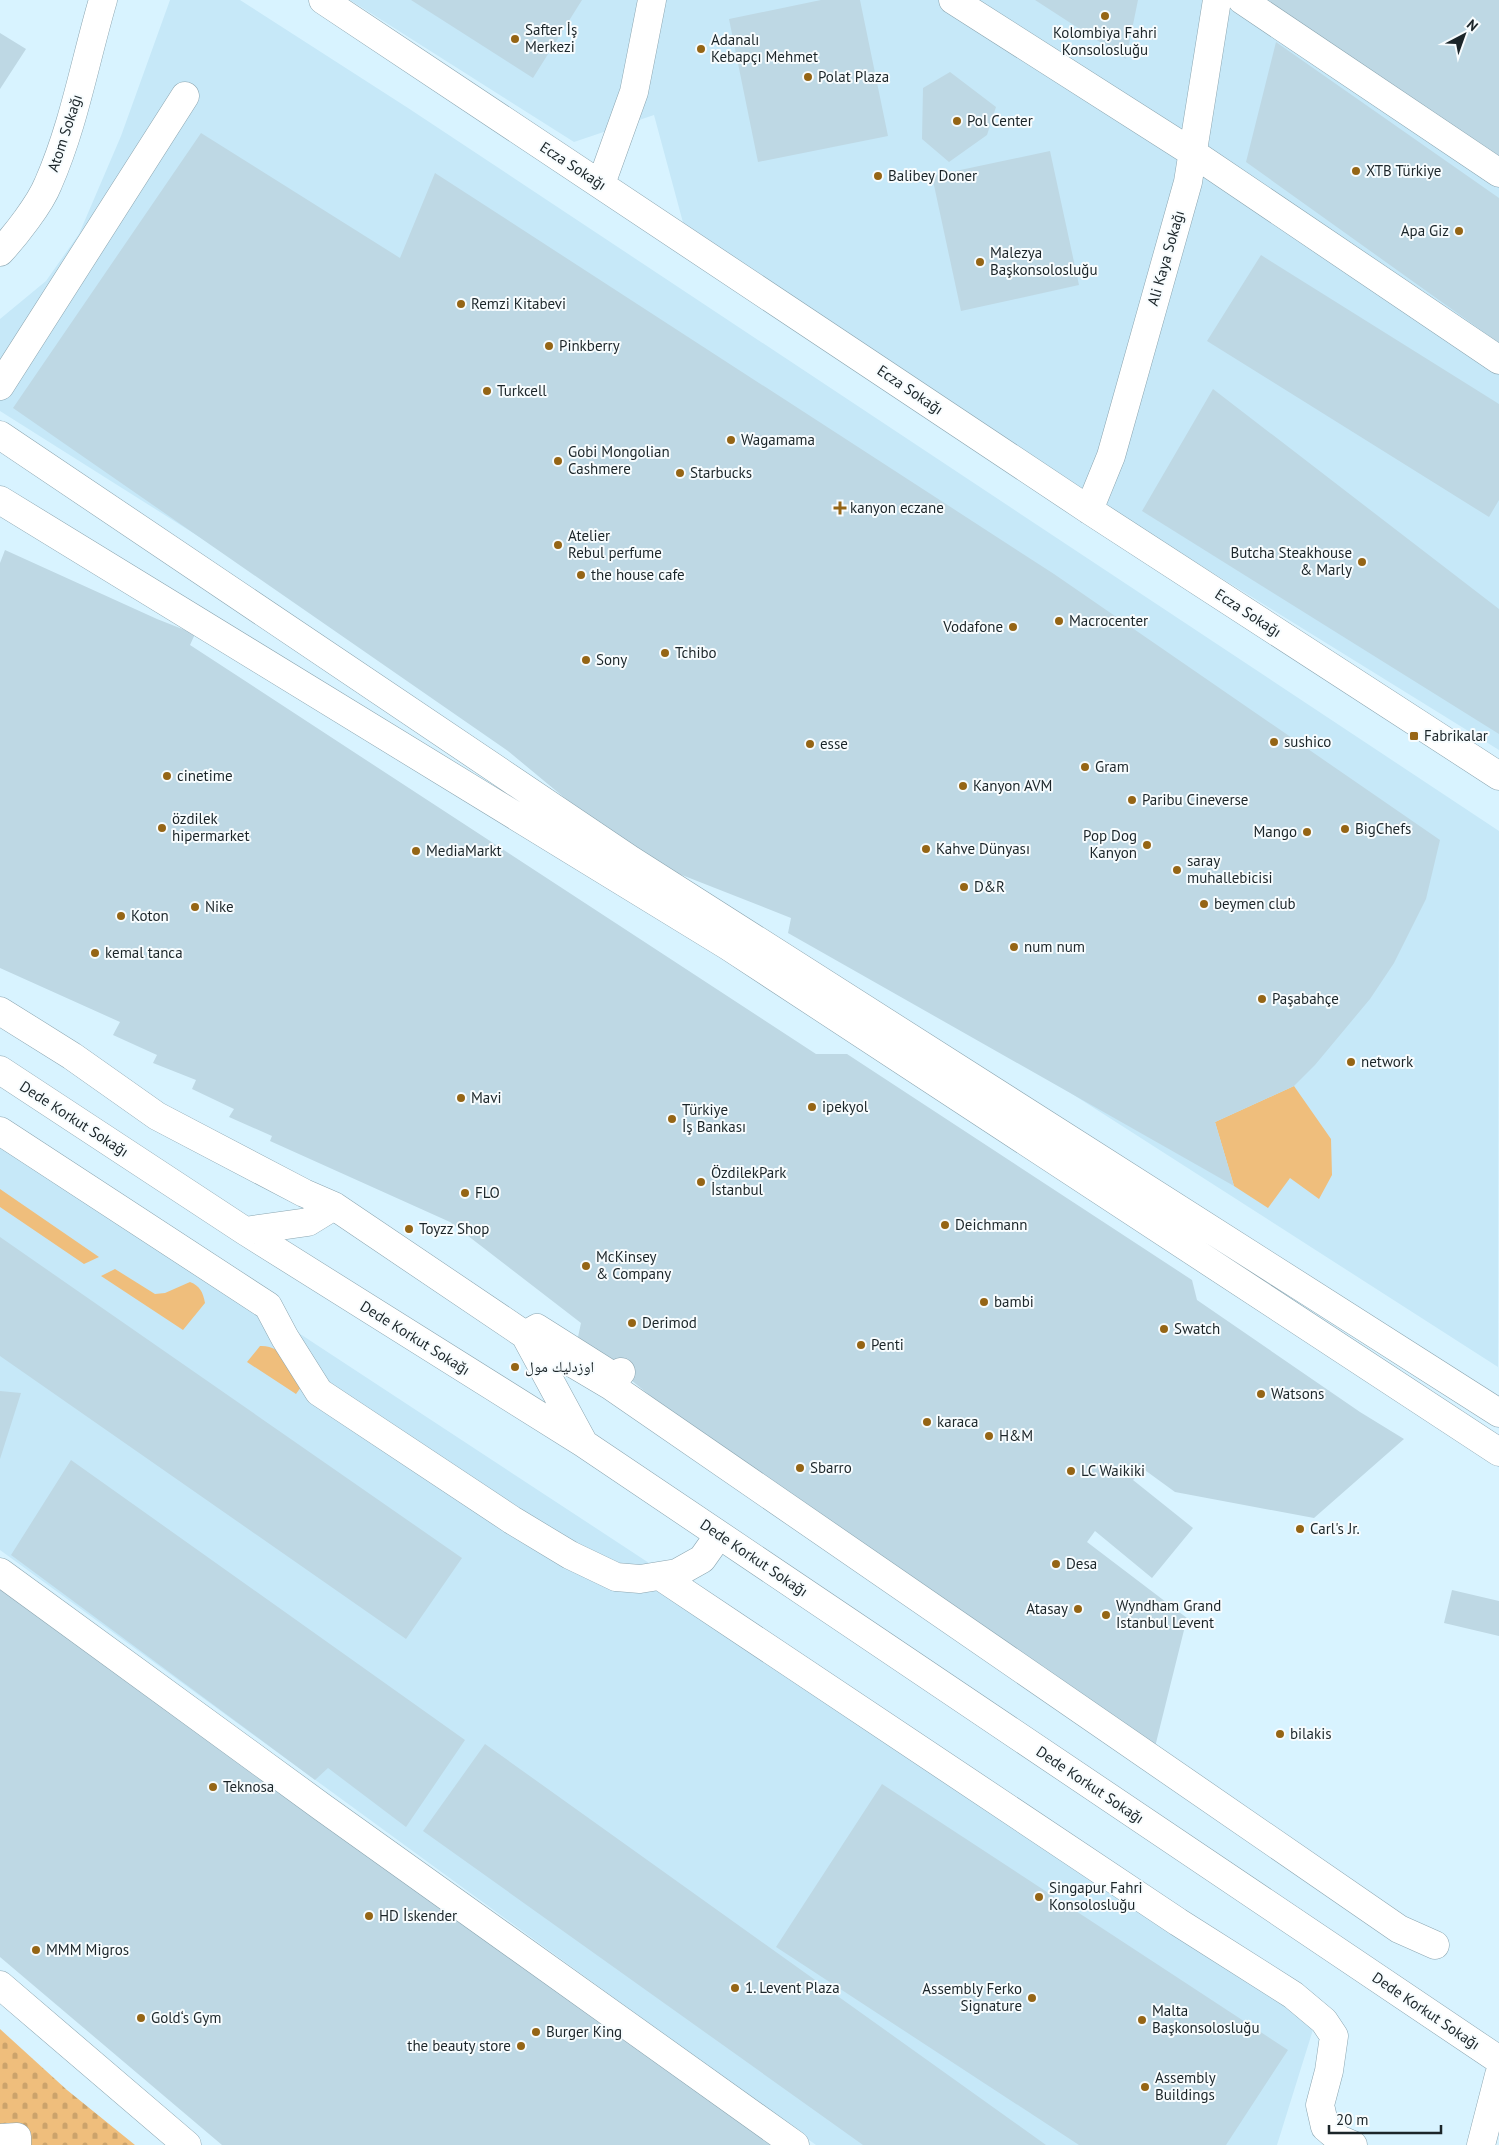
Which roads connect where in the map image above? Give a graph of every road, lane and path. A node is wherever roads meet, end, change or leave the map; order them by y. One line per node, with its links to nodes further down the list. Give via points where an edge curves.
1 (103, 0): 11 (street, Atom Sokağı, via 76,101 48,185 14,238)
2 (323, 0): 10 (street, Ecza Sokağı)
3 (652, 0): 10 (street, via 634,92)
4 (953, 0): 8 (street)
5 (1217, 0): 8 (street, Ali Kaya Sokağı)
6 (1242, 0): 9 (street)
7 (185, 96): 13 (street)
8 (1193, 153): 12 (street); 16 (street, Ali Kaya Sokağı, via 1188,182 1111,456)
9 (1499, 173)
10 (601, 184): 16 (street, Ecza Sokağı)
11 (0, 252)
12 (1499, 360)
13 (0, 386)
14 (0, 434): 25 (street, via 631,860)
15 (0, 500): 27 (street, via 728,946)
16 (1089, 510): 17 (street, Ecza Sokağı)
17 (1499, 776)
18 (0, 1011): 21 (street, via 72,1056 157,1116)
19 (0, 1070): 22 (street, Dede Korkut Sokağı)
20 (0, 1131): 30 (street, via 268,1306 319,1392 570,1555 616,1577 640,1579)
21 (334, 1206): 22 (street, via 308,1222); 23 (street)
22 (245, 1231): 26 (street, Dede Korkut Sokağı)
23 (525, 1335): 24 (street, via 537,1328 616,1378); 26 (street); 31 (street, via 611,1386 1399,1930)
24 (622, 1372)
25 (1498, 1406)
26 (583, 1443): 28 (street, Dede Korkut Sokağı)
27 (1499, 1452)
28 (719, 1535): 30 (street, via 702,1559 677,1573); 33 (street, Dede Korkut Sokağı)
29 (0, 1572): 38 (street)
30 (660, 1576): 39 (street, via 1169,1917 1293,1995 1324,2021 1334,2036 1320,2105 1325,2127 1339,2139)
31 (1435, 1945)
32 (0, 1985): 37 (street)
33 (1499, 2060)
34 (1499, 2075): 40 (street)
35 (0, 2138): 36 (street, via 17,2137)
36 (17, 2145)
37 (187, 2145)
38 (795, 2145)
39 (1353, 2145)
40 (1481, 2145)

